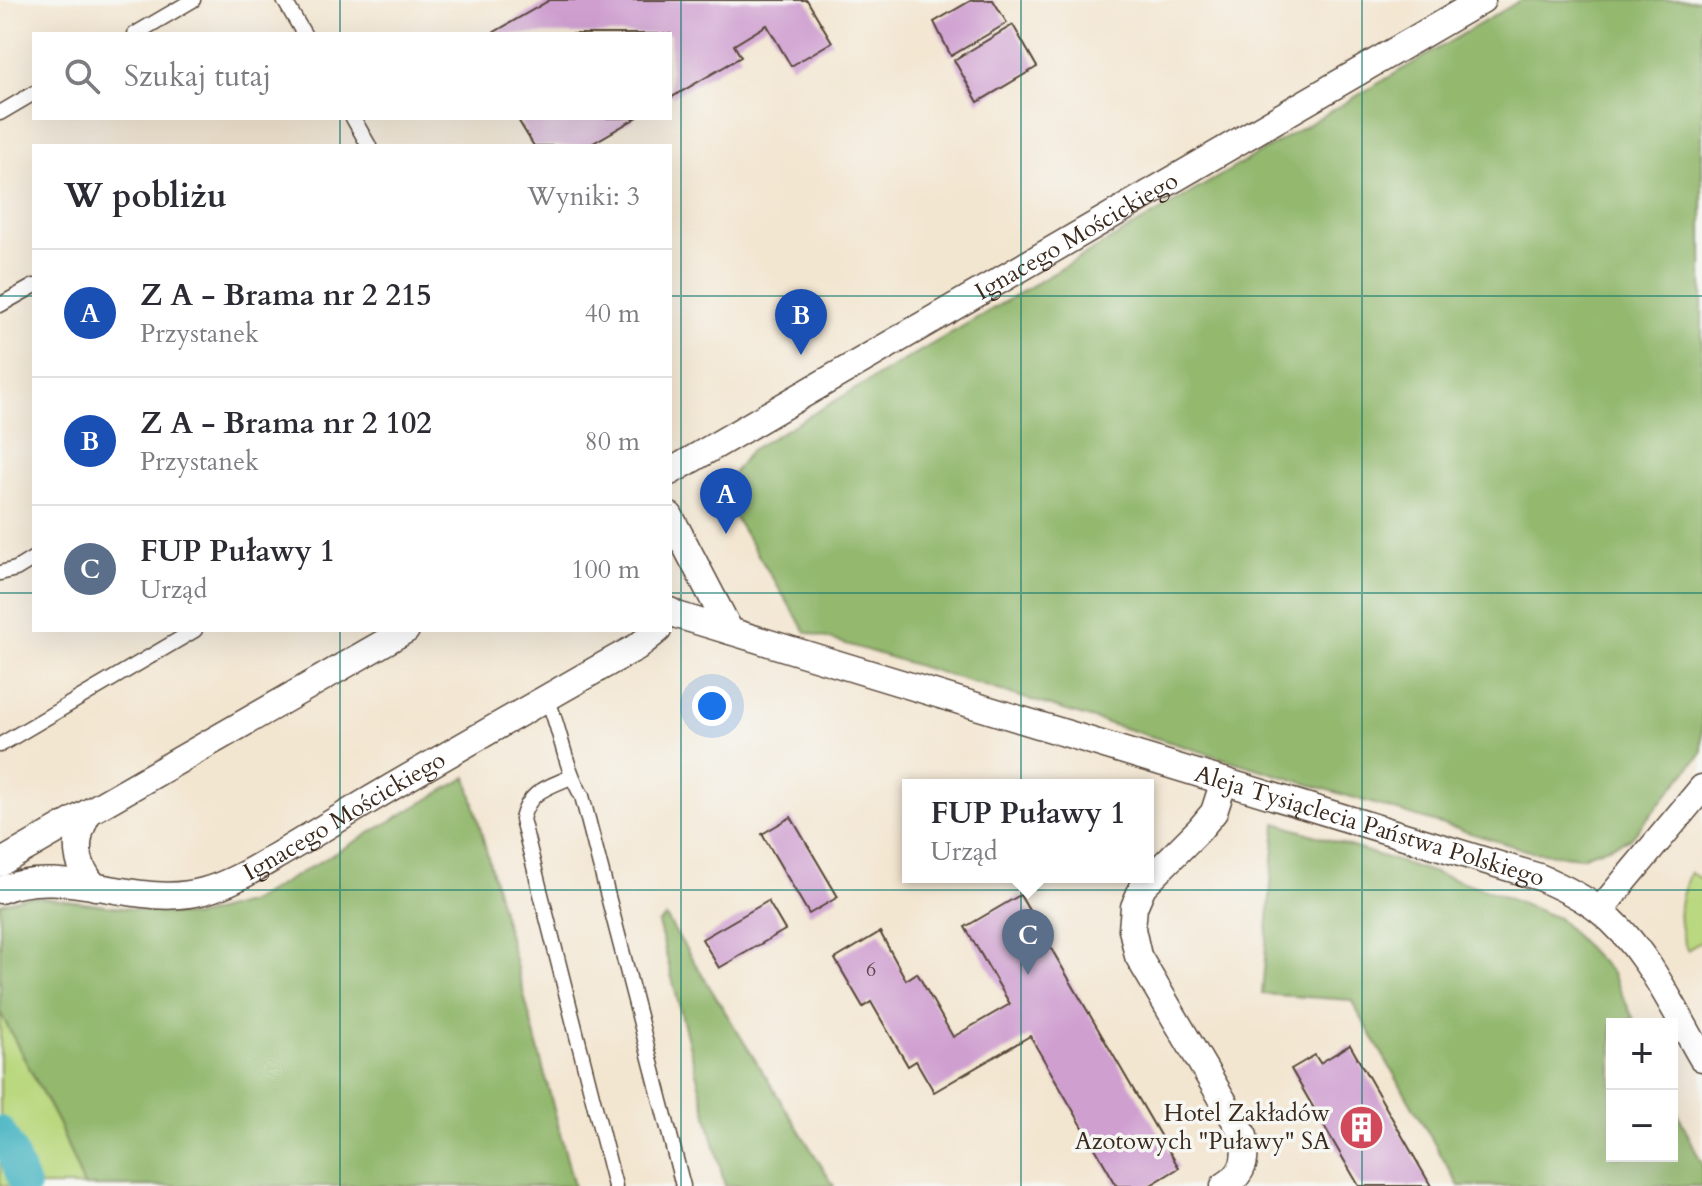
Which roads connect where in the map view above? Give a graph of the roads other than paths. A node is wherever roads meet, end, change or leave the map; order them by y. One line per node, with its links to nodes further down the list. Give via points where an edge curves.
1 (193, 0): 4 (lane)
2 (284, 0): 5 (lane)
3 (1482, 0): 12 (street, Ignacego Mościckiego)
4 (138, 32)
5 (303, 32)
6 (32, 94): 7 (lane)
7 (0, 113)
8 (354, 120): 9 (lane)
9 (368, 144)
10 (32, 287): 11 (lane)
11 (0, 305)
12 (672, 471)
13 (672, 520): 16 (street)
14 (32, 559): 15 (lane)
15 (0, 573)
16 (706, 586): 17 (street, Ignacego Mościckiego); 19 (street)
17 (672, 616)
18 (672, 620): 19 (street, Aleja Tysiąclecia Państwa Polskiego)
19 (730, 631): 26 (street, Aleja Tysiąclecia Państwa Polskiego)
20 (192, 632): 24 (lane)
21 (403, 632): 28 (street)
22 (654, 632): 23 (street, Ignacego Mościckiego)
23 (547, 698): 25 (lane); 32 (street, Ignacego Mościckiego, via 223,884 178,896)
24 (0, 745)
25 (571, 777): 36 (lane, via 538,792 525,806 522,819); 37 (lane, via 582,796)
26 (1224, 781): 30 (street, via 1214,812); 34 (street, Aleja Tysiąclecia Państwa Polskiego, via 1539,877)
27 (1702, 788): 34 (street)
28 (88, 813): 29 (street); 32 (street, via 77,847 79,862)
29 (0, 863)
30 (1154, 875)
31 (1146, 883): 38 (street, via 1134,907 1138,956 1244,1136 1246,1159)
32 (95, 887): 33 (street, Ignacego Mościckiego, via 32,881)
33 (0, 890)
34 (1600, 910): 35 (street, Aleja Tysiąclecia Państwa Polskiego, via 1648,964)
35 (1702, 1058)
36 (615, 1186)
37 (683, 1186)
38 (1224, 1186)

